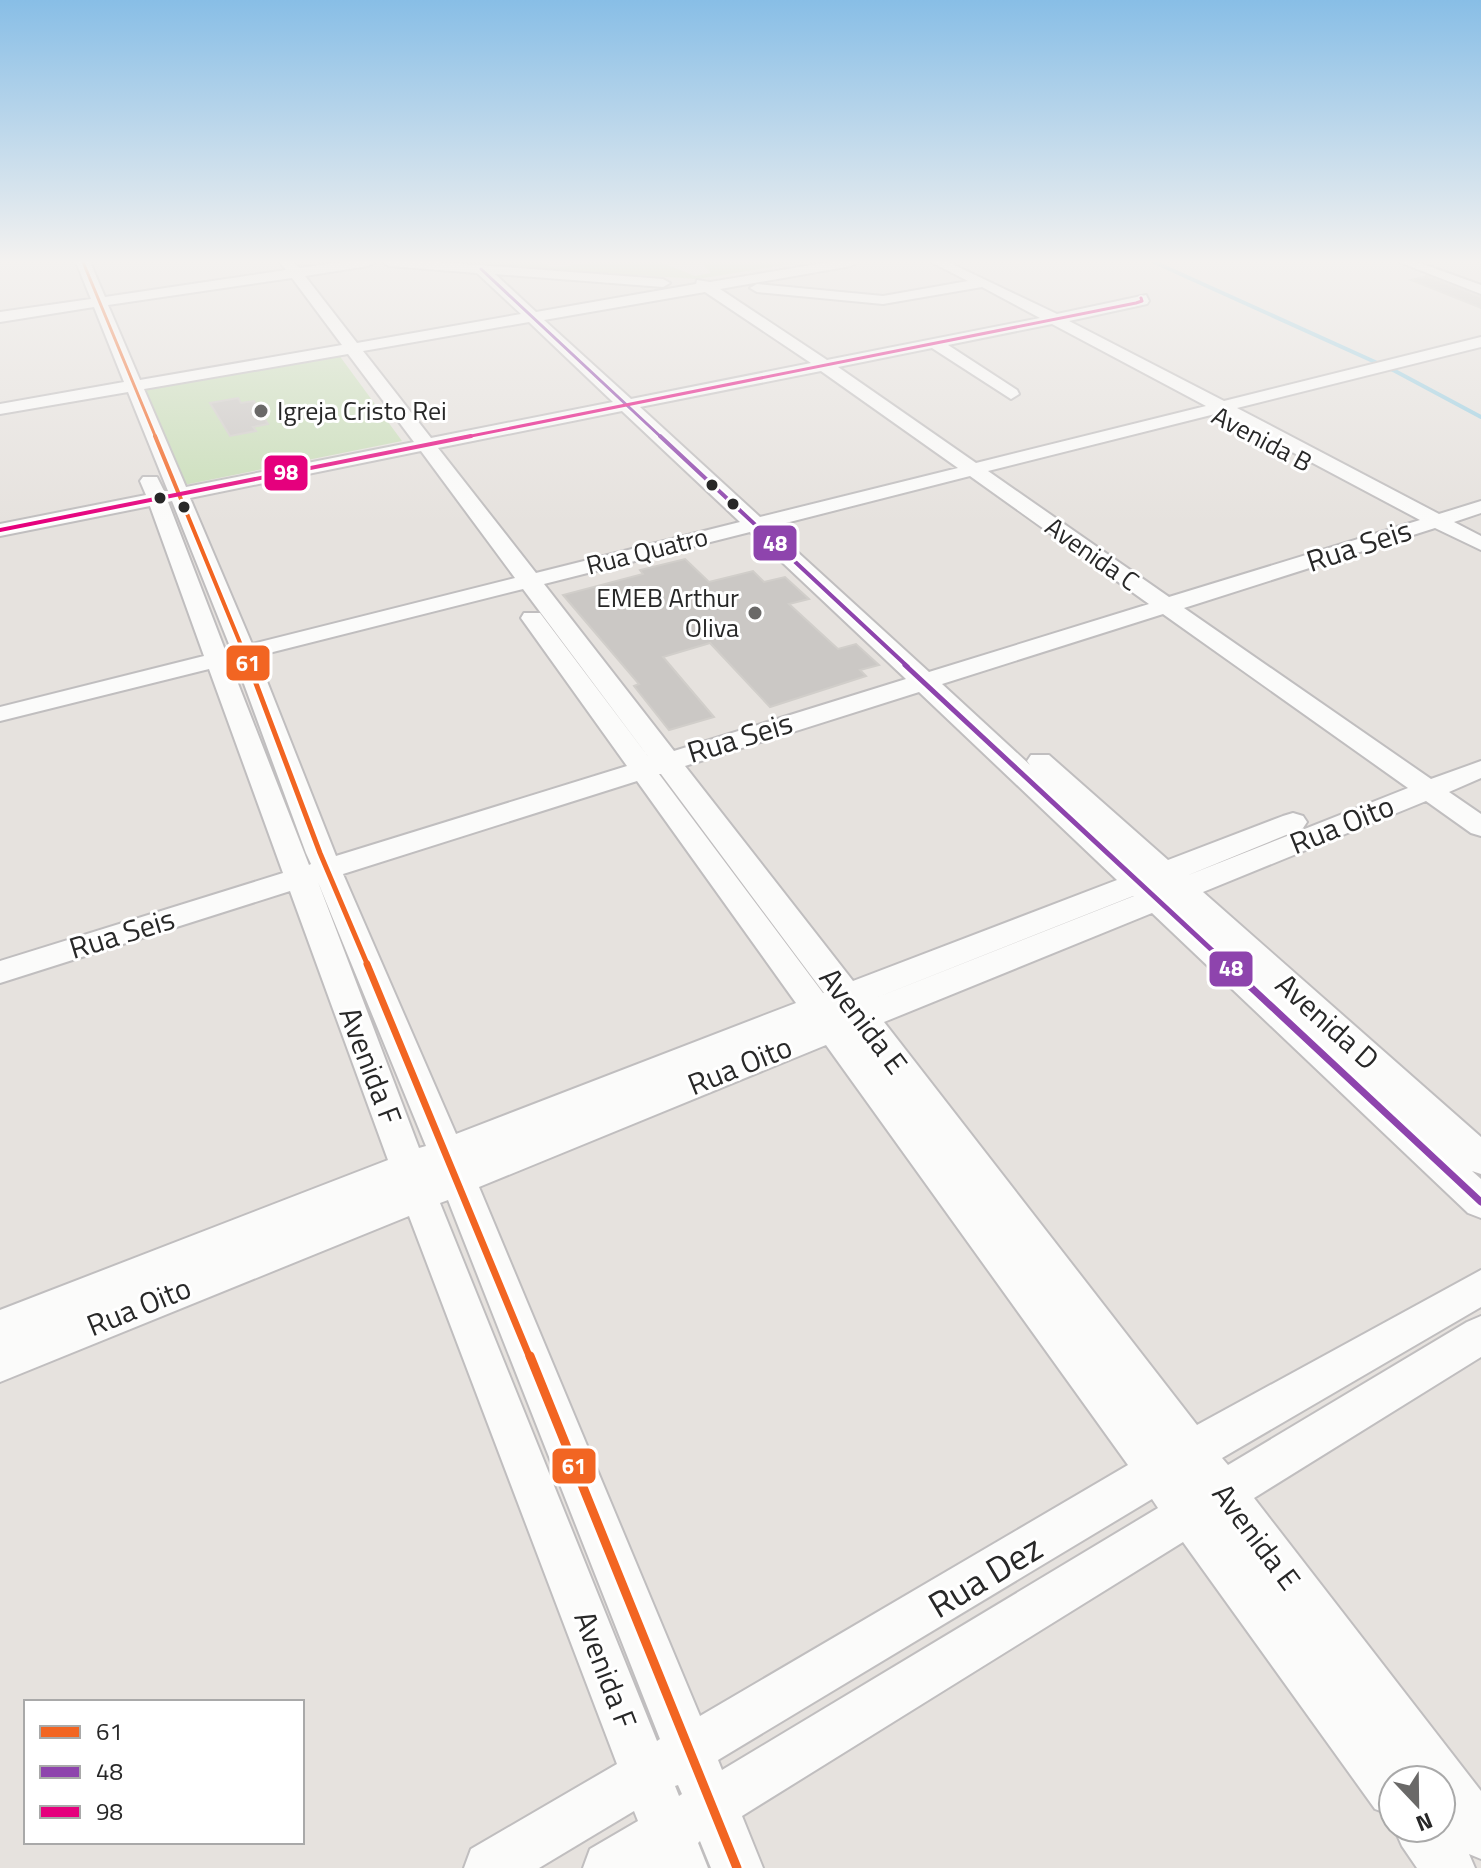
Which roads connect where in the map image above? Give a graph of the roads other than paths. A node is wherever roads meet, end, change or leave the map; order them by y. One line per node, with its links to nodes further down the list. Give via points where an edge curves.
1 (109, 349): 13 (street, Avenida F)
2 (296, 349): 13 (street)
3 (344, 349): 19 (street, Avenida E)
4 (577, 349): 15 (street, Avenida D)
5 (809, 349): 12 (street, Avenida C)
6 (889, 349): 12 (street)
7 (936, 349): 14 (street)
8 (1101, 349): 17 (street, Avenida B)
9 (1434, 349): 11 (street, Rua Quatro)
10 (1439, 349): 11 (street, Rua Quatro)
11 (1428, 351): 17 (street, Rua Quatro)
12 (825, 360): 15 (street); 20 (street, Avenida C)
13 (123, 388): 16 (street); 18 (street); 22 (street, Avenida F)
14 (1011, 394)
15 (632, 398): 19 (street); 25 (street, Avenida D)
16 (0, 403)
17 (1210, 406): 20 (street, Rua Quatro); 26 (street, Avenida B)
18 (0, 409)
19 (414, 442): 22 (street); 31 (street, Avenida E)
20 (973, 464): 25 (street, Rua Quatro); 32 (street, Avenida C)
21 (146, 468): 22 (street, Avenida F)
22 (166, 492): 27 (street); 28 (street); 33 (street, Avenida F)
23 (1481, 495): 26 (street, Rua Seis)
24 (1481, 507): 26 (street, Rua Seis)
25 (757, 517): 31 (street, Rua Quatro); 34 (street, Avenida D)
26 (1422, 519): 29 (street, Avenida B); 30 (street, Avenida B); 32 (street, Rua Seis)
27 (0, 522)
28 (0, 530)
29 (1481, 544)
30 (1481, 557)
31 (515, 578): 33 (street, Rua Quatro); 38 (street, Avenida E)
32 (1169, 598): 34 (street, Rua Seis); 40 (street, Avenida C)
33 (228, 650): 35 (street, Rua Quatro); 36 (street, Rua Quatro); 43 (street, Avenida F)
34 (929, 673): 38 (street, Rua Seis); 44 (street, Avenida D)
35 (0, 699)
36 (0, 714)
37 (1481, 747): 40 (street, Rua Oito)
38 (649, 757): 43 (street, Rua Seis); 47 (street, Avenida E)
39 (1481, 769): 40 (street, Rua Oito)
40 (1429, 779): 41 (street, Avenida C); 42 (street, Avenida C); 44 (street, Rua Oito)
41 (1481, 804)
42 (1481, 827)
43 (310, 866): 45 (street, Rua Seis); 46 (street, Rua Seis); 49 (street, Avenida F); 50 (street, Avenida F)
44 (1159, 886): 47 (street, Rua Oito); 48 (street, Avenida D); 51 (street, Avenida D)
45 (0, 952)
46 (0, 972)
47 (838, 1013): 49 (street, Rua Oito); 56 (street, Avenida E)
48 (1481, 1159)
49 (452, 1165): 50 (street, Rua Oito); 58 (street, Avenida F)
50 (414, 1181): 53 (street, Rua Oito); 55 (street, Rua Oito); 61 (street, Avenida F)
51 (1481, 1202)
52 (1481, 1287): 56 (street, Rua Dez)
53 (0, 1328)
54 (1481, 1335): 57 (street, Rua Dez)
55 (0, 1363)
56 (1176, 1462): 57 (street, Avenida E); 58 (street, Rua Dez)
57 (1206, 1502): 59 (street, Avenida E); 60 (street, Avenida E); 63 (street, Rua Dez)
58 (691, 1749): 61 (street, Rua Dez); 63 (street, Avenida F)
59 (1427, 1764)
60 (1377, 1766)
61 (646, 1775): 66 (street, Avenida F); 67 (street, Rua Dez)
62 (1457, 1801): 64 (street, Avenida E)
63 (711, 1805): 66 (street, Rua Dez); 69 (street, Avenida F)
64 (1481, 1833)
65 (1432, 1844): 70 (street)
66 (675, 1850): 68 (street, Rua Dez)
67 (490, 1868)
68 (609, 1868)
69 (737, 1868)
70 (1449, 1868)

